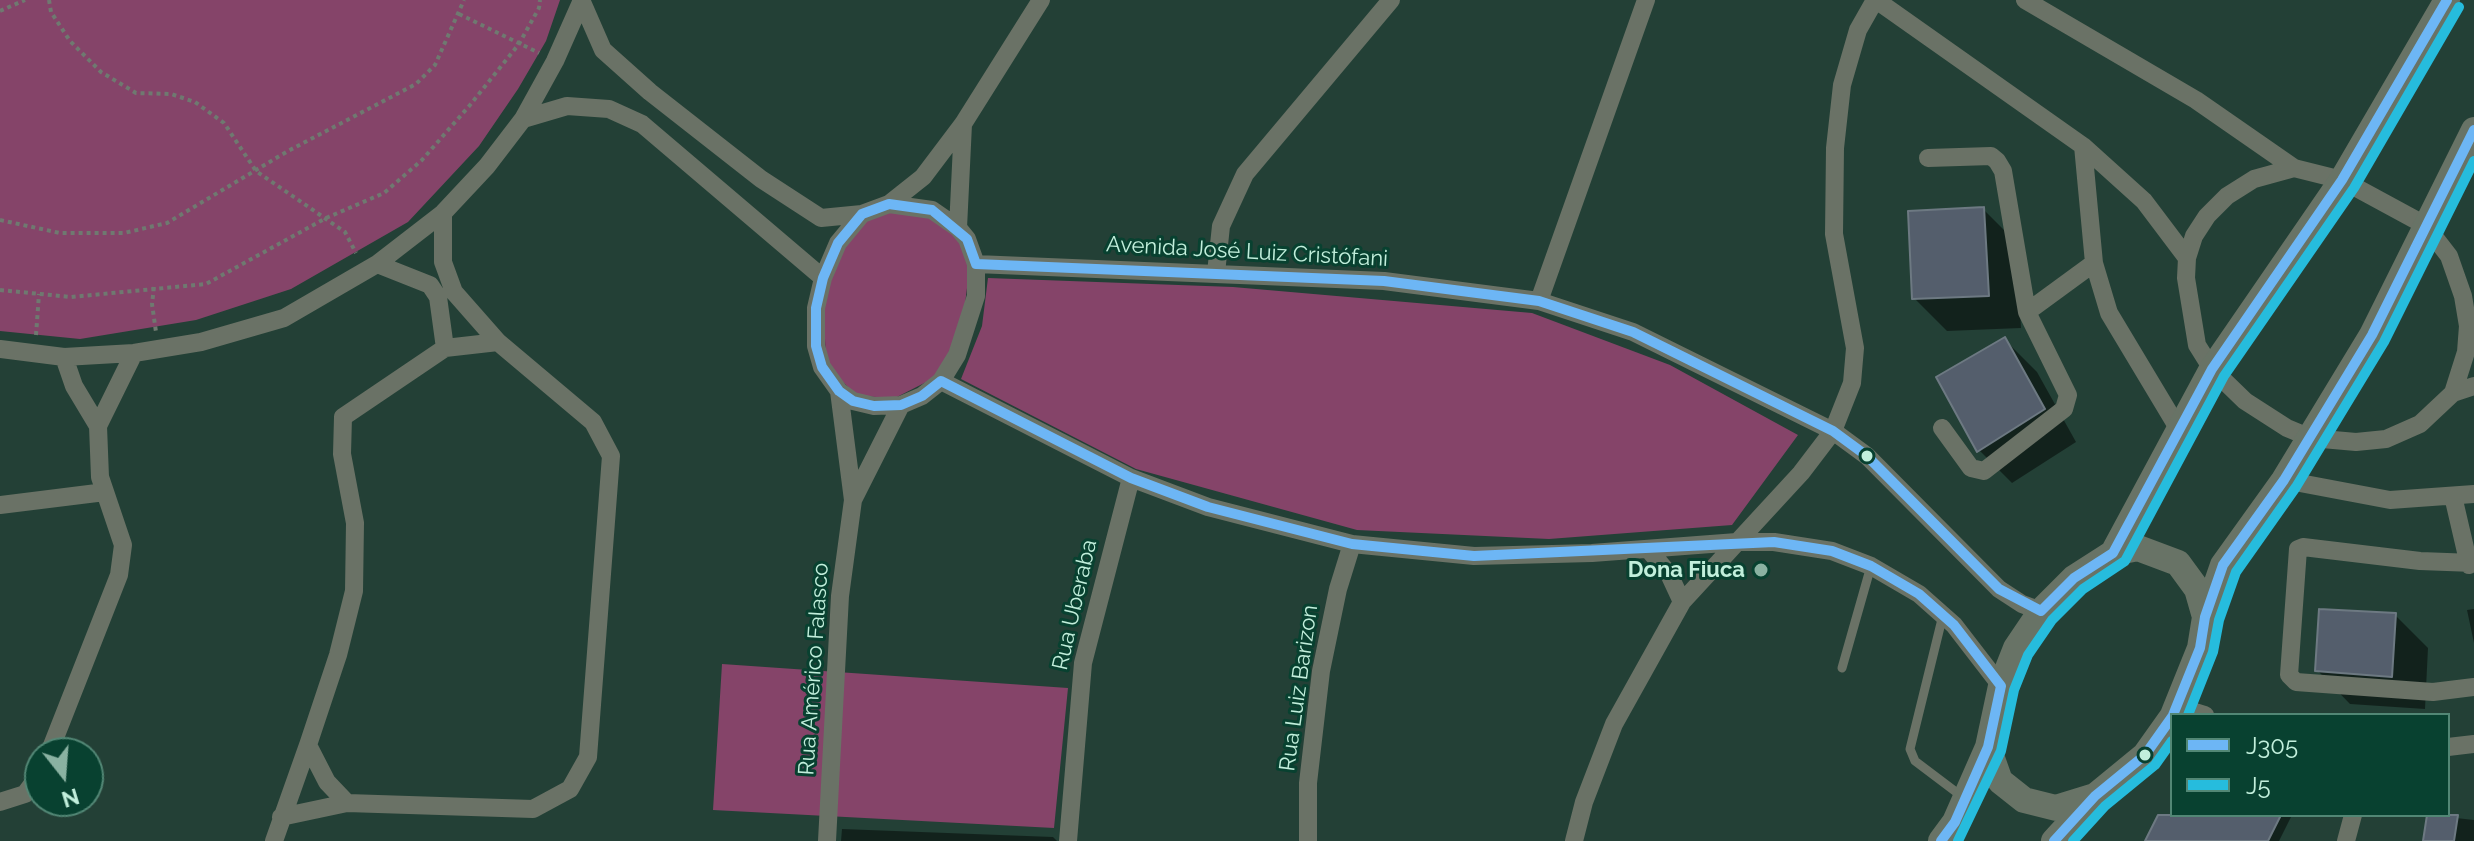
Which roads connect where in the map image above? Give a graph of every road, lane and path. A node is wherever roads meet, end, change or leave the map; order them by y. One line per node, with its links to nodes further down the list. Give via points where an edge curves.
1 (25, 0): 12 (path)
2 (49, 0): 24 (path, via 70,41 101,72 136,93 171,94 195,102 224,123)
3 (464, 0): 13 (path)
4 (540, 0): 14 (path)
5 (1041, 0): 18 (street)
6 (1391, 0): 37 (street, via 1245,174 1221,226)
7 (1646, 0): 45 (street)
8 (1876, 0): 21 (street); 63 (street, via 1858,30 1842,85 1835,148 1834,234 1855,348 1852,383)
9 (2025, 0): 23 (street, via 2196,100)
10 (2447, 0): 25 (main road)
11 (582, 1): 15 (street); 16 (street, via 603,50)
12 (0, 11)
13 (459, 14): 14 (path); 24 (path, via 435,65 416,84)
14 (519, 44): 15 (path); 29 (path, via 422,160 384,193)
15 (555, 61): 17 (street)
16 (675, 112): 20 (street); 28 (street, via 801,208 821,218)
17 (523, 119): 20 (street, via 567,106 609,109); 27 (street)
18 (963, 124): 26 (street, via 923,177); 32 (street)
19 (2474, 130): 31 (main road)
20 (655, 135): 38 (street)
21 (2083, 146): 33 (street, via 2144,201); 34 (street)
22 (1928, 158): 46 (street, via 1991,156 1997,161)
23 (2294, 168): 25 (street); 33 (street, via 2254,179 2227,196 2207,216)
24 (256, 171): 29 (path); 30 (path, via 167,223 124,233 60,233)
25 (2342, 180): 31 (street); 54 (main road)
26 (889, 204): 28 (street); 32 (street, via 932,210)
27 (443, 213): 35 (street); 43 (street)
28 (862, 214): 38 (street, via 838,243)
29 (326, 218): 39 (path, via 345,232 356,252); 40 (path, via 206,284)
30 (0, 220)
31 (2425, 225): 44 (street, via 2449,256); 64 (main road, via 2372,335)
32 (958, 228): 36 (street)
33 (2187, 258): 54 (street, via 2197,345)
34 (2094, 263): 46 (street); 62 (street, via 2109,313)
35 (377, 264): 39 (street); 43 (street)
36 (976, 264): 37 (street, Avenida José Luiz Cristófani); 55 (street, via 976,296 967,330)
37 (1216, 273): 45 (street, Avenida José Luiz Cristófani, via 1384,281)
38 (823, 278): 57 (street, via 816,346 822,367)
39 (350, 279): 50 (street, via 284,318)
40 (154, 287): 42 (path, via 71,297); 50 (path)
41 (0, 290): 42 (path)
42 (39, 294): 51 (path)
43 (446, 294): 47 (street); 48 (street)
44 (2468, 300): 58 (street, via 2466,352)
45 (1539, 301): 63 (street, Avenida José Luiz Cristófani, via 1633,332)
46 (2027, 312): 61 (street, via 2068,395 2064,409 1979,472)
47 (498, 342): 48 (street); 96 (street, via 593,422 611,456 588,757 570,789 533,809)
48 (445, 348): 89 (street, via 343,417 342,454 355,523 354,591)
49 (0, 349): 51 (street)
50 (159, 349): 52 (street)
51 (34, 353): 53 (street)
52 (134, 353): 53 (street); 60 (street)
53 (64, 357): 60 (street)
54 (2212, 369): 62 (main road); 64 (street, via 2245,401)
55 (941, 381): 59 (street); 65 (street)
56 (2474, 386): 58 (street)
57 (839, 391): 59 (street, via 874,406); 70 (street, Rua Américo Falasco)
58 (2453, 393): 64 (street, via 2420,424 2386,439)
59 (901, 405): 70 (street, Rua Américo Falasco)
60 (98, 426): 67 (street)
61 (1942, 428)
62 (2178, 428): 75 (main road)
63 (1833, 431): 72 (street); 79 (street, Avenida José Luiz Cristófani, via 1867,456 1999,589)
64 (2311, 438): 66 (main road)
65 (1131, 478): 73 (street, via 1208,507); 101 (street, Rua Uberaba, via 1083,663)
66 (2284, 480): 69 (street, via 2390,500); 81 (main road, via 2223,565)
67 (105, 492): 71 (street); 87 (street, via 123,545 119,575)
68 (2474, 494): 69 (street)
69 (2453, 496): 76 (street)
70 (853, 500): 100 (street, Rua Américo Falasco, via 840,596)
71 (0, 505)
72 (1737, 542): 74 (street); 77 (street, via 1832,551); 78 (street)
73 (1352, 544): 74 (street, via 1474,556); 102 (street, Rua Luiz Barizon, via 1321,671 1308,783)
74 (1648, 549): 78 (street, via 1669,574)
75 (2113, 553): 79 (main road, via 2074,578); 81 (main road, via 2138,548 2178,563 2197,589)
76 (2471, 564): 84 (street, via 2298,549 2289,675 2296,682 2433,692)
77 (1871, 566): 80 (street); 82 (lane)
78 (1682, 602): 103 (street, via 1614,724)
79 (2041, 611): 83 (main road, via 2016,648)
80 (1943, 615): 83 (street); 94 (lane, via 1910,749 1915,761)
81 (2205, 617): 85 (main road, via 2200,648)
82 (1842, 668)
83 (2001, 686): 90 (main road)
84 (2474, 687)
85 (2175, 713)
86 (2170, 720): 93 (main road, via 2145,755)
87 (55, 737)
88 (2474, 744): 91 (street)
89 (308, 745): 96 (street, via 327,782); 97 (street)
90 (1988, 747): 93 (main road, via 2000,781 2024,800 2056,808); 94 (main road)
91 (2450, 747)
92 (24, 794): 95 (street)
93 (2095, 796): 105 (main road)
94 (1965, 799): 104 (main road)
95 (0, 802)
96 (347, 803): 97 (street)
97 (281, 817): 99 (street)
98 (2352, 817): 106 (street)
99 (274, 841)
100 (827, 841)
101 (1068, 841)
102 (1308, 841)
103 (1574, 841)
104 (1941, 841)
105 (2054, 841)
106 (2346, 841)

